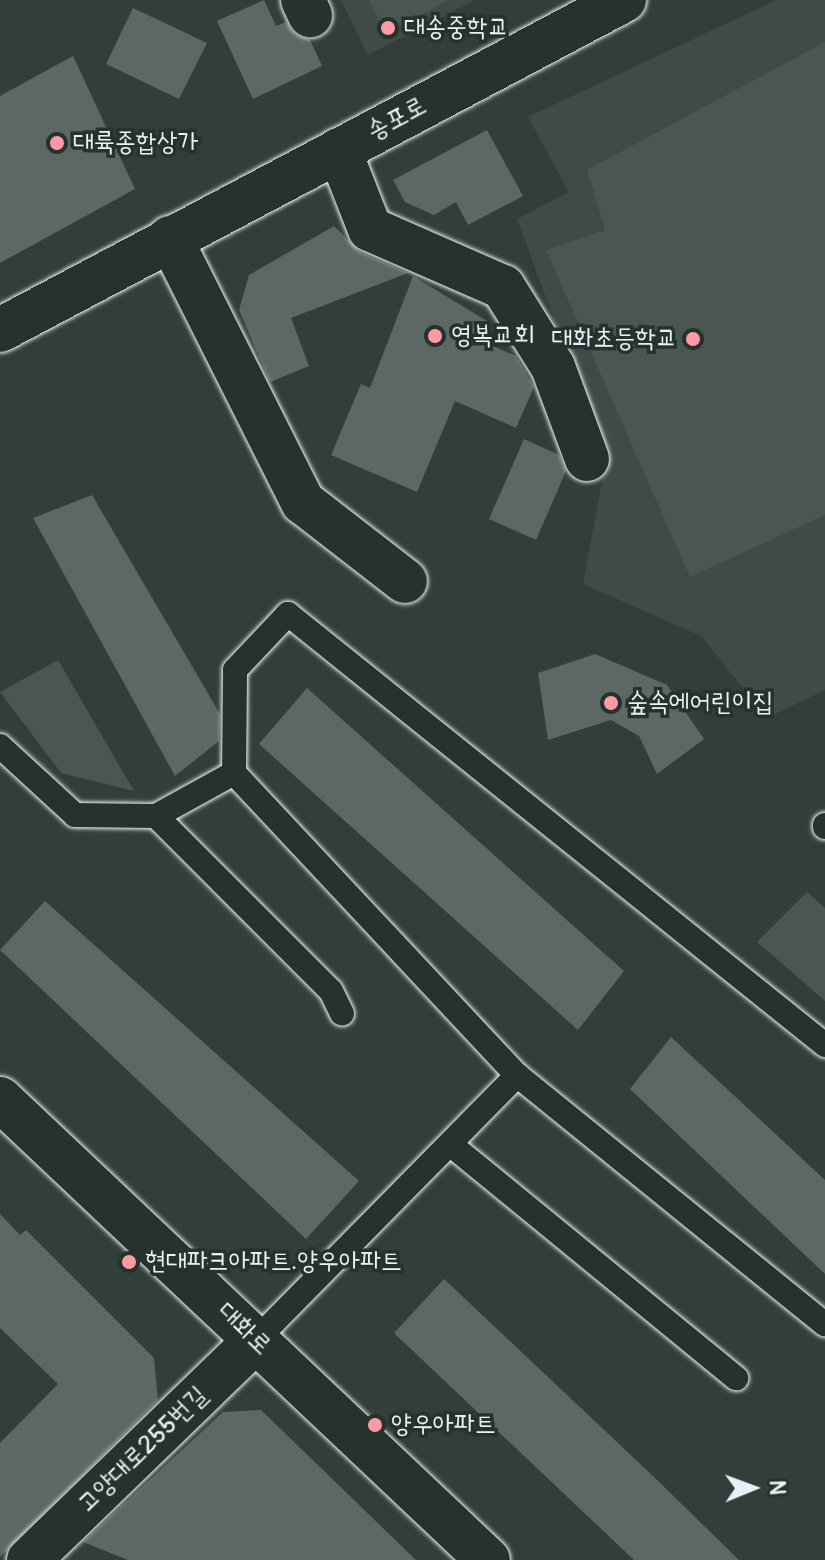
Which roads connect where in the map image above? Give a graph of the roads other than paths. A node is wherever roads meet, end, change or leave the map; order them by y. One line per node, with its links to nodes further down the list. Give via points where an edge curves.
1 (624, 0): 2 (street, 송포로)
2 (339, 150): 3 (street, 송포로); 5 (street, via 370,229 503,287 553,367)
3 (170, 238): 4 (street, 송포로); 6 (street, via 303,502)
4 (0, 330)
5 (587, 459)
6 (405, 581)
7 (0, 746): 9 (lane, via 75,815)
8 (234, 773): 9 (lane); 11 (lane, via 235,670 288,614); 12 (lane)
9 (156, 816): 10 (lane, via 331,991)
10 (342, 1014)
11 (825, 1045)
12 (517, 1075): 14 (lane); 15 (lane)
13 (0, 1099): 16 (street, 대화로)
14 (450, 1144): 16 (lane); 17 (lane)
15 (825, 1324)
16 (256, 1340): 18 (street, 고양대로255번길); 19 (street, 대화로)
17 (736, 1378)
18 (37, 1557)
19 (488, 1560)

